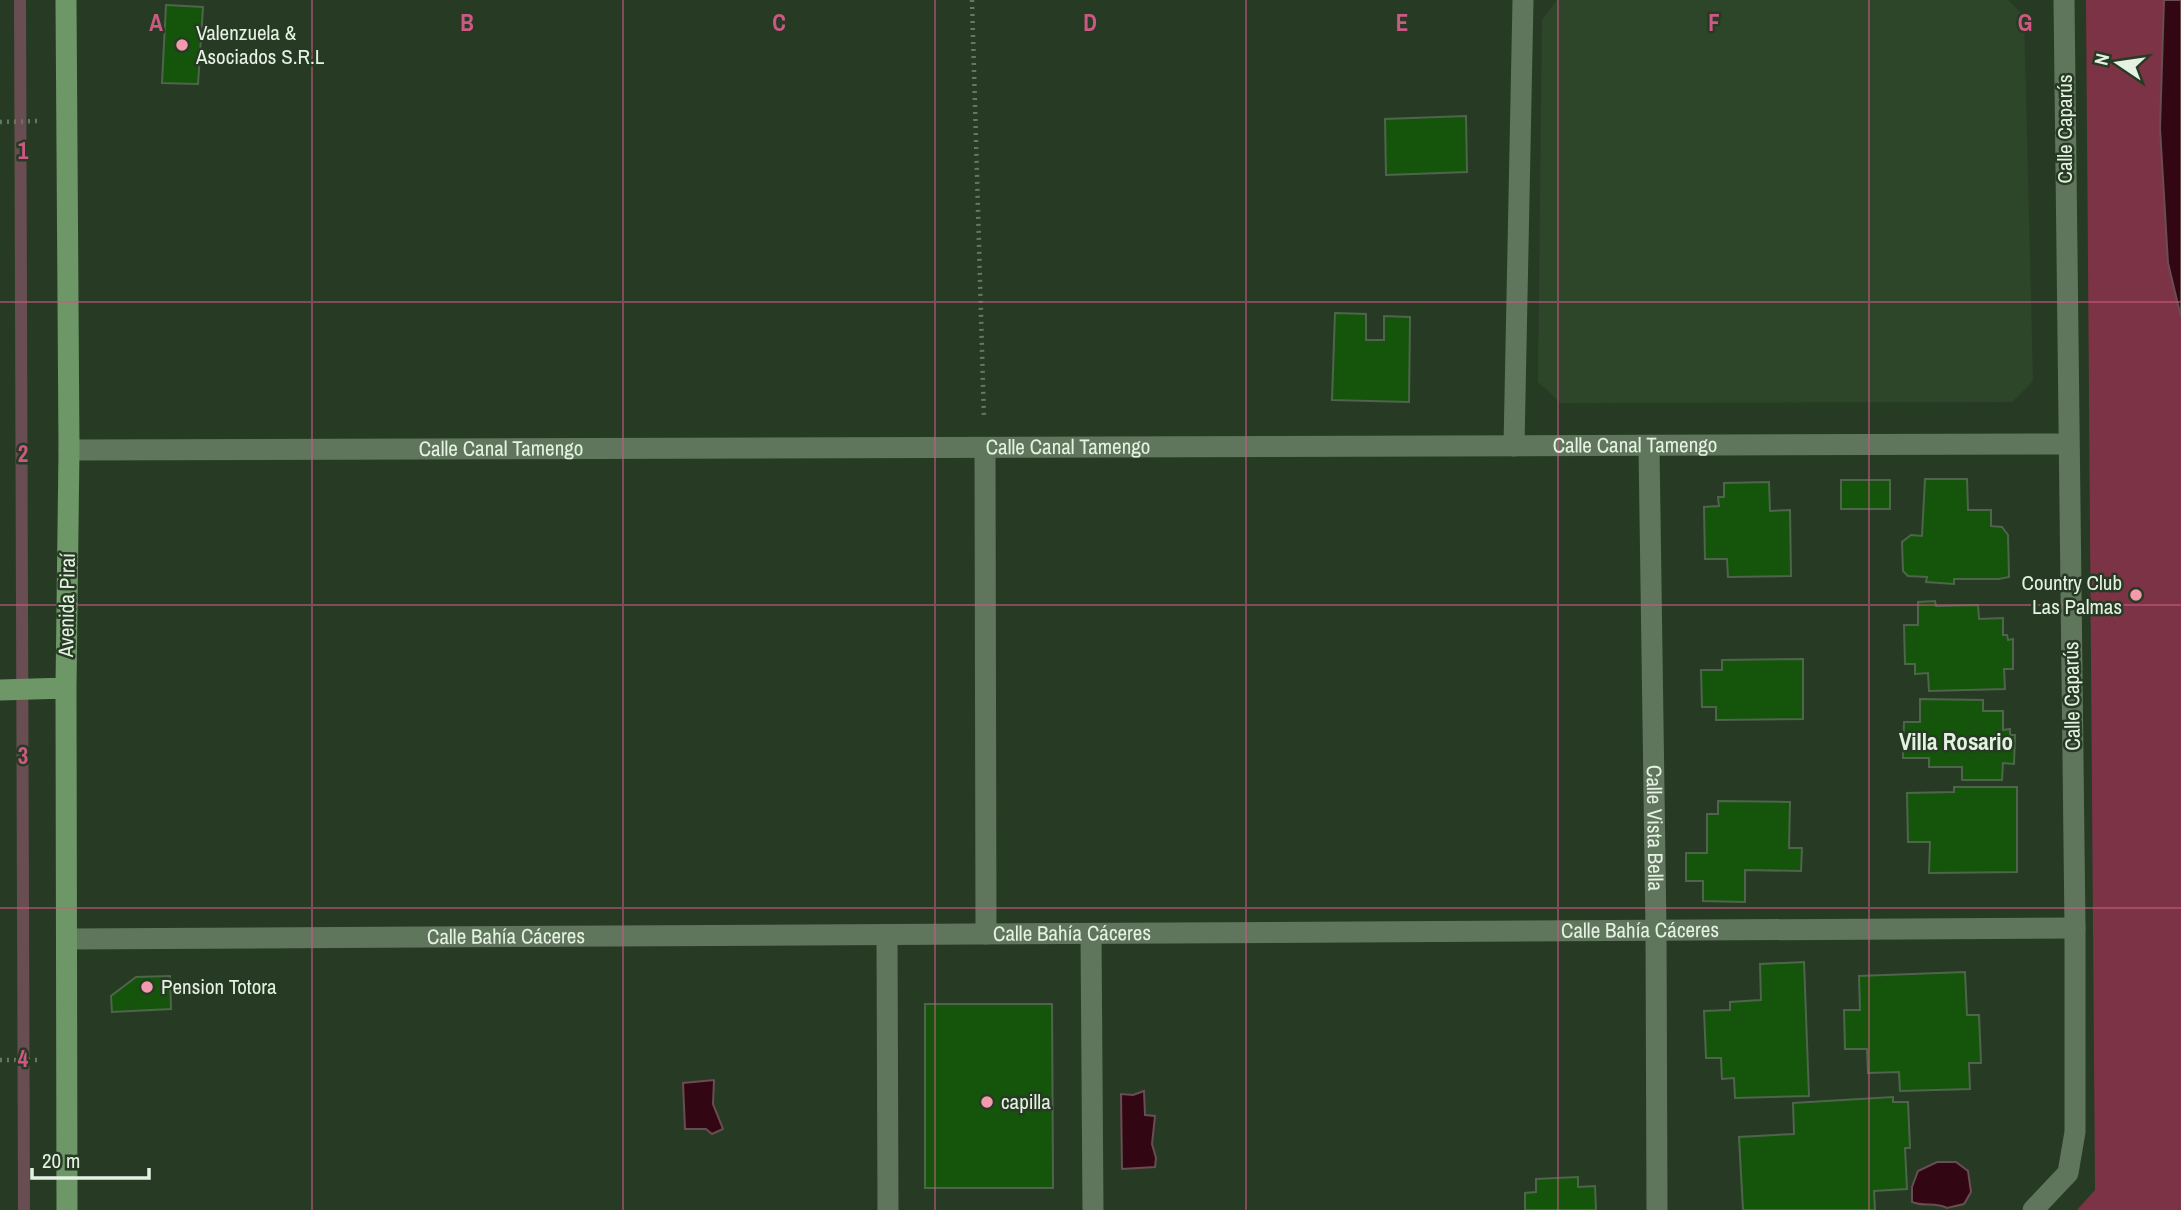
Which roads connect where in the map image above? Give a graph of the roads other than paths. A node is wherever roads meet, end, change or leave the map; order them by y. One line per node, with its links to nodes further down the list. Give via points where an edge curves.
1 (66, 0): 8 (main road, Avenida Piraí)
2 (1523, 0): 5 (street)
3 (2064, 0): 4 (street, Calle Caparús)
4 (2068, 444): 6 (street, Calle Canal Tamengo); 11 (street, Calle Caparús)
5 (1514, 446): 6 (street, Calle Canal Tamengo); 7 (street, Calle Canal Tamengo)
6 (1649, 446): 12 (street, Calle Vista Bella)
7 (985, 447): 8 (street, Calle Canal Tamengo); 14 (street)
8 (69, 450): 9 (main road, Avenida Piraí)
9 (61, 688): 10 (main road); 16 (main road, Avenida Piraí)
10 (0, 690)
11 (2076, 928): 12 (street, Calle Bahía Cáceres); 21 (street, Calle Caparús, via 2075,1132 2068,1173)
12 (1656, 930): 15 (street, Calle Bahía Cáceres); 20 (street, Calle Vista Bella)
13 (887, 934): 14 (street, Calle Bahía Cáceres); 16 (street, Calle Bahía Cáceres); 18 (street)
14 (986, 934): 15 (street, Calle Bahía Cáceres)
15 (1091, 934): 19 (street)
16 (68, 939): 17 (main road, Avenida Piraí)
17 (67, 1210)
18 (888, 1210)
19 (1093, 1210)
20 (1657, 1210)
21 (2033, 1210)

